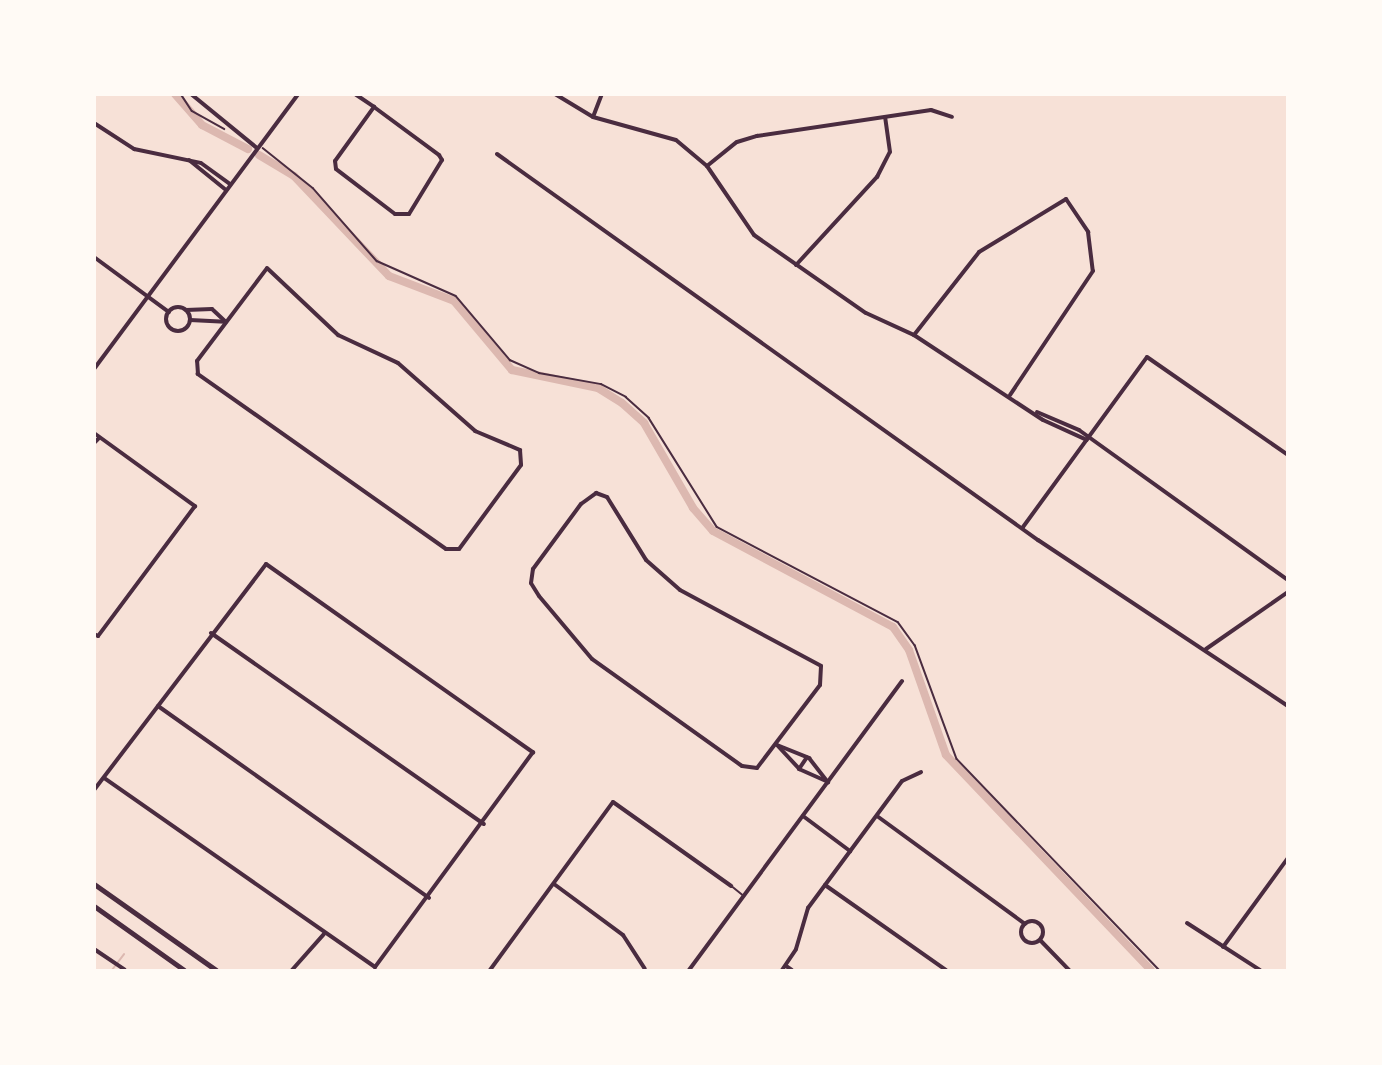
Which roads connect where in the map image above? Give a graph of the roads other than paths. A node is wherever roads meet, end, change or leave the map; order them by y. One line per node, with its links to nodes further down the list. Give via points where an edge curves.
1 (191, 94): 11 (street)
2 (298, 94): 11 (street)
3 (355, 94): 6 (street)
4 (555, 94): 7 (street)
5 (602, 94): 7 (street)
6 (374, 107): 6 (street, via 442,160 441,170 409,214 395,214 336,169 335,161)
7 (593, 117): 14 (street, via 664,134)
8 (885, 117): 9 (street, via 931,110); 14 (street, via 757,136 737,142); 20 (street, via 890,152 877,177)
9 (952, 117)
10 (94, 123): 13 (street, via 134,148)
11 (257, 148): 17 (street)
12 (497, 154): 36 (street)
13 (189, 160): 15 (street); 16 (street)
14 (707, 166): 20 (street, via 741,222)
15 (207, 168): 16 (street); 17 (street)
16 (203, 173): 18 (street)
17 (230, 184): 18 (street)
18 (226, 190): 21 (street)
19 (94, 258): 21 (street)
20 (796, 265): 26 (street, via 854,304)
21 (148, 297): 23 (street); 27 (street)
22 (186, 310): 23 (street); 24 (street); 25 (street, via 212,309)
23 (169, 312): 24 (street, via 173,330 184,330)
24 (190, 320): 25 (street)
25 (226, 322): 25 (street, via 194,368 295,447 366,489 452,552 524,457 520,450 475,430 398,363 338,335 267,268)
26 (914, 335): 28 (street); 28 (street, via 979,252 1066,199 1088,232 1093,271)
27 (94, 369)
28 (1010, 395): 29 (street)
29 (1036, 412): 30 (street); 31 (street)
30 (1054, 417): 31 (street); 33 (street)
31 (1050, 424): 33 (street)
32 (96, 436): 34 (street); 40 (street, via 195,506)
33 (1087, 440): 35 (street, via 1147,357); 36 (street); 37 (street)
34 (94, 443)
35 (1287, 455)
36 (1023, 527): 41 (street, via 1124,600)
37 (1287, 580)
38 (1287, 592): 41 (street)
39 (211, 633): 43 (street); 54 (street); 54 (street, via 266,564 533,752)
40 (96, 635)
41 (1206, 649): 44 (street)
42 (902, 681): 50 (street)
43 (158, 706): 49 (street); 62 (street)
44 (1287, 706)
45 (777, 745): 45 (street, via 820,685 823,672 816,662 700,603 663,577 635,545 607,497 596,494 581,504 531,576 539,596 592,659 753,769); 46 (street); 47 (street)
46 (807, 757): 47 (street); 50 (street)
47 (799, 769): 50 (street)
48 (921, 772): 53 (street, via 902,781)
49 (104, 778): 51 (street); 66 (street)
50 (828, 782): 52 (street)
51 (94, 790)
52 (803, 816): 55 (street); 61 (street)
53 (877, 816): 55 (street); 65 (street)
54 (484, 824): 62 (street)
55 (850, 851): 59 (street)
56 (1287, 858): 68 (street)
57 (94, 884): 75 (main road)
58 (554, 884): 60 (street, via 613,802); 72 (street, via 624,935); 78 (street)
59 (825, 885): 71 (street, via 804,914); 82 (street)
60 (731, 886): 61 (lane)
61 (744, 895): 79 (street)
62 (429, 898): 66 (street, via 375,967)
63 (94, 906): 74 (main road)
64 (1187, 923): 68 (street)
65 (1025, 924): 67 (street, via 1041,926); 67 (street, via 1024,939)
66 (324, 934): 70 (street)
67 (1040, 940): 83 (street)
68 (1223, 946): 84 (street)
69 (94, 949): 73 (street)
70 (303, 962): 76 (street); 77 (street)
71 (786, 966): 80 (street); 81 (street)
72 (645, 969)
73 (125, 970)
74 (184, 970)
75 (216, 970)
76 (292, 970)
77 (300, 970)
78 (490, 970)
79 (689, 970)
80 (782, 970)
81 (792, 970)
82 (946, 970)
83 (1069, 970)
84 (1260, 970)

